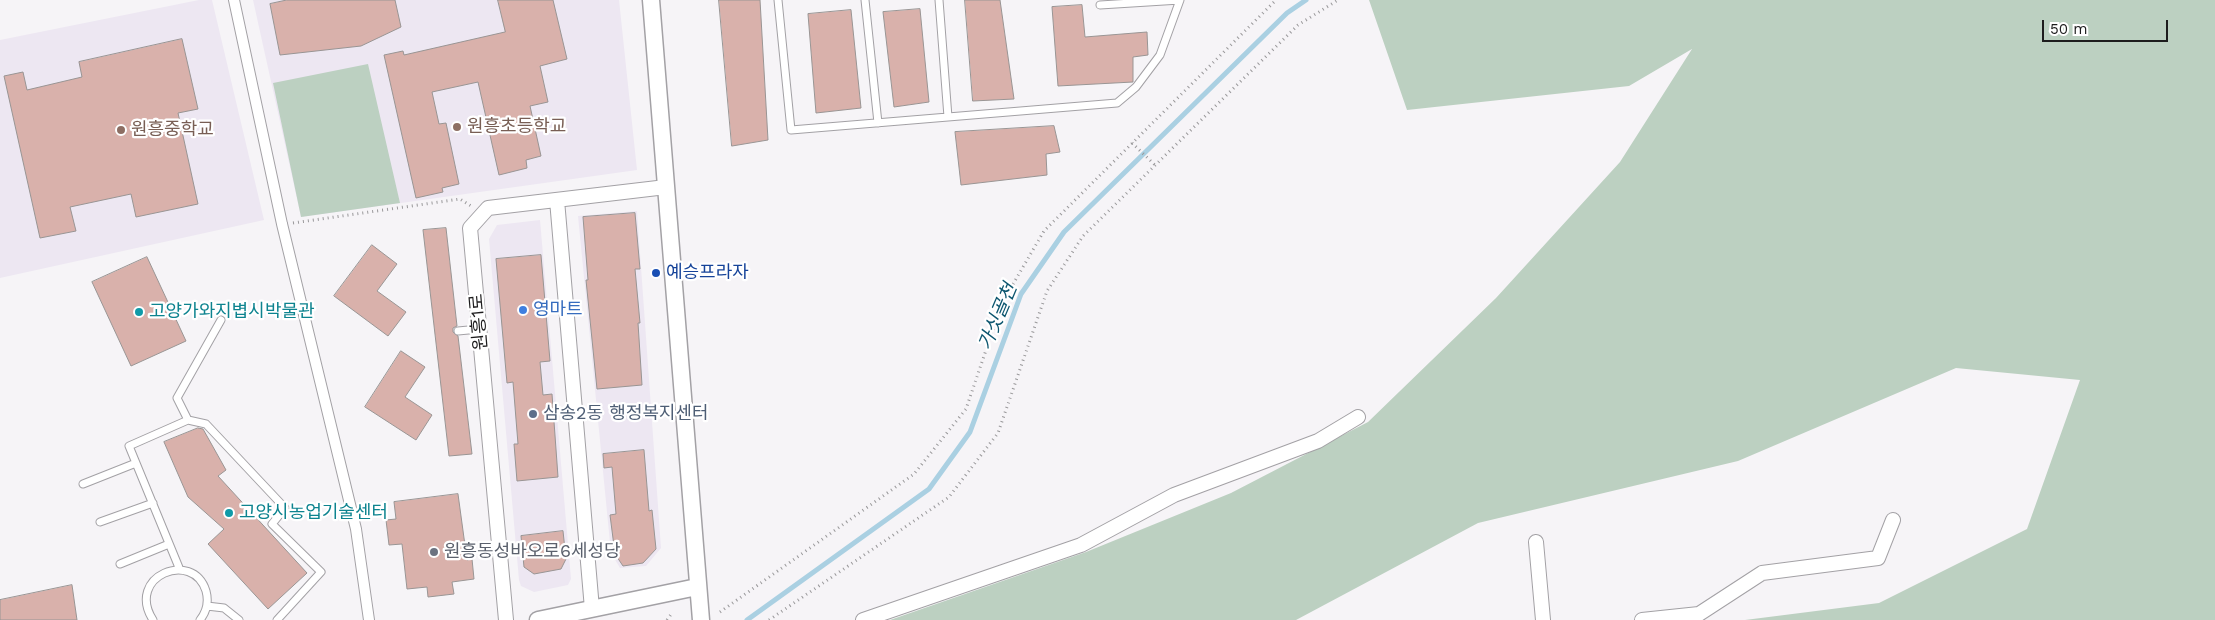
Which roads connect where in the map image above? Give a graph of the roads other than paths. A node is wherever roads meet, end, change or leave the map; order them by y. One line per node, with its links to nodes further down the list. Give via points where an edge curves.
1 (234, 0): 33 (street, via 282,224 356,529)
2 (650, 0): 10 (street)
3 (778, 0): 9 (lane, via 792,130)
4 (864, 0): 9 (lane)
5 (939, 0): 8 (lane)
6 (1180, 0): 7 (lane); 8 (lane, via 1160,55 1136,87 1117,103)
7 (1100, 5)
8 (948, 117): 9 (lane)
9 (878, 123)
10 (666, 187): 11 (street, 원흥1로); 26 (street)
11 (557, 200): 13 (street, 원흥1로, via 488,208 470,228); 28 (street)
12 (221, 320): 16 (lane, via 177,398)
13 (480, 329): 14 (lane); 34 (street, 원흥1로)
14 (458, 331)
15 (1358, 418): 37 (street, via 1318,440 1174,495 1081,545)
16 (188, 420): 17 (lane, via 129,446); 32 (lane, via 206,424 285,508 272,524 320,572)
17 (136, 463): 18 (lane); 19 (lane)
18 (83, 484)
19 (153, 503): 21 (lane); 23 (lane)
20 (1893, 520): 39 (street, via 1878,558 1762,573 1699,614)
21 (100, 522)
22 (1536, 542): 38 (street)
23 (170, 544): 24 (lane); 25 (lane)
24 (120, 564)
25 (180, 570): 27 (lane, via 199,579 204,587); 29 (lane, via 160,574 147,591 148,612)
26 (697, 587): 28 (street); 36 (street)
27 (207, 606): 30 (lane); 31 (lane, via 224,608)
28 (592, 609): 35 (street)
29 (153, 620)
30 (200, 620)
31 (239, 620)
32 (277, 620)
33 (369, 620)
34 (506, 620)
35 (538, 620)
36 (701, 620)
37 (863, 620)
38 (1543, 620)
39 (1642, 620)

